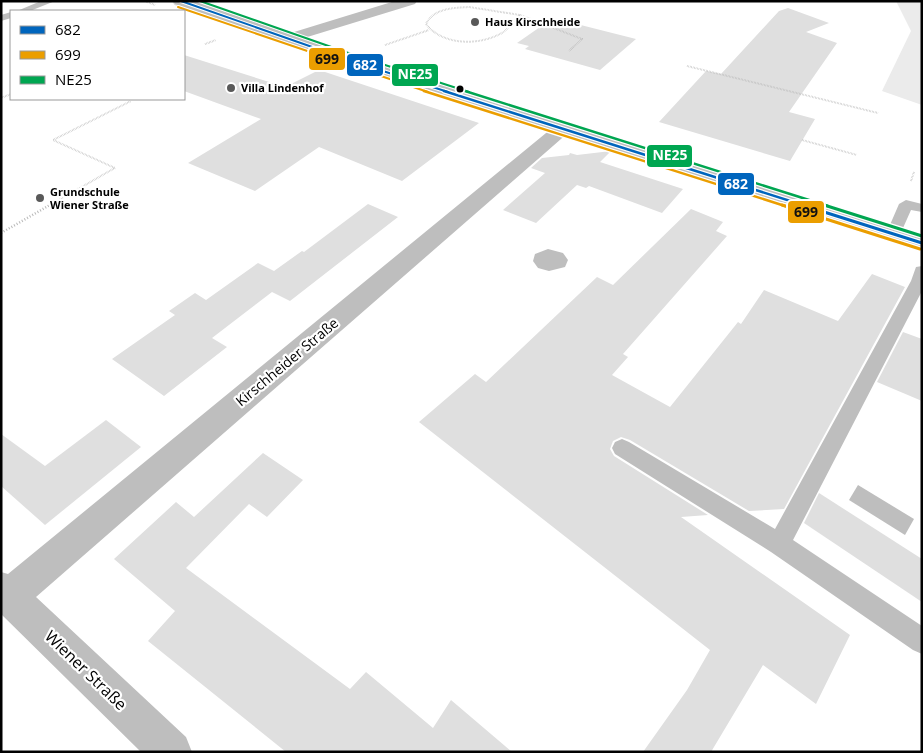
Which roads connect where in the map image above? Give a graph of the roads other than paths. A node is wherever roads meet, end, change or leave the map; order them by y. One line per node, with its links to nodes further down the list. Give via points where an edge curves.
1 (52, 1): 4 (lane)
2 (180, 1): 5 (main road)
3 (410, 1): 5 (main road)
4 (25, 10)
5 (286, 39): 6 (main road)
6 (563, 128): 8 (main road); 13 (main road, Kirschheider Straße)
7 (922, 208): 8 (lane, via 906,204)
8 (894, 234): 9 (main road)
9 (922, 243)
10 (921, 278): 12 (lane)
11 (622, 448): 12 (lane)
12 (779, 544): 14 (lane)
13 (6, 592): 15 (main road, Wiener Straße)
14 (922, 641)
15 (171, 752)

